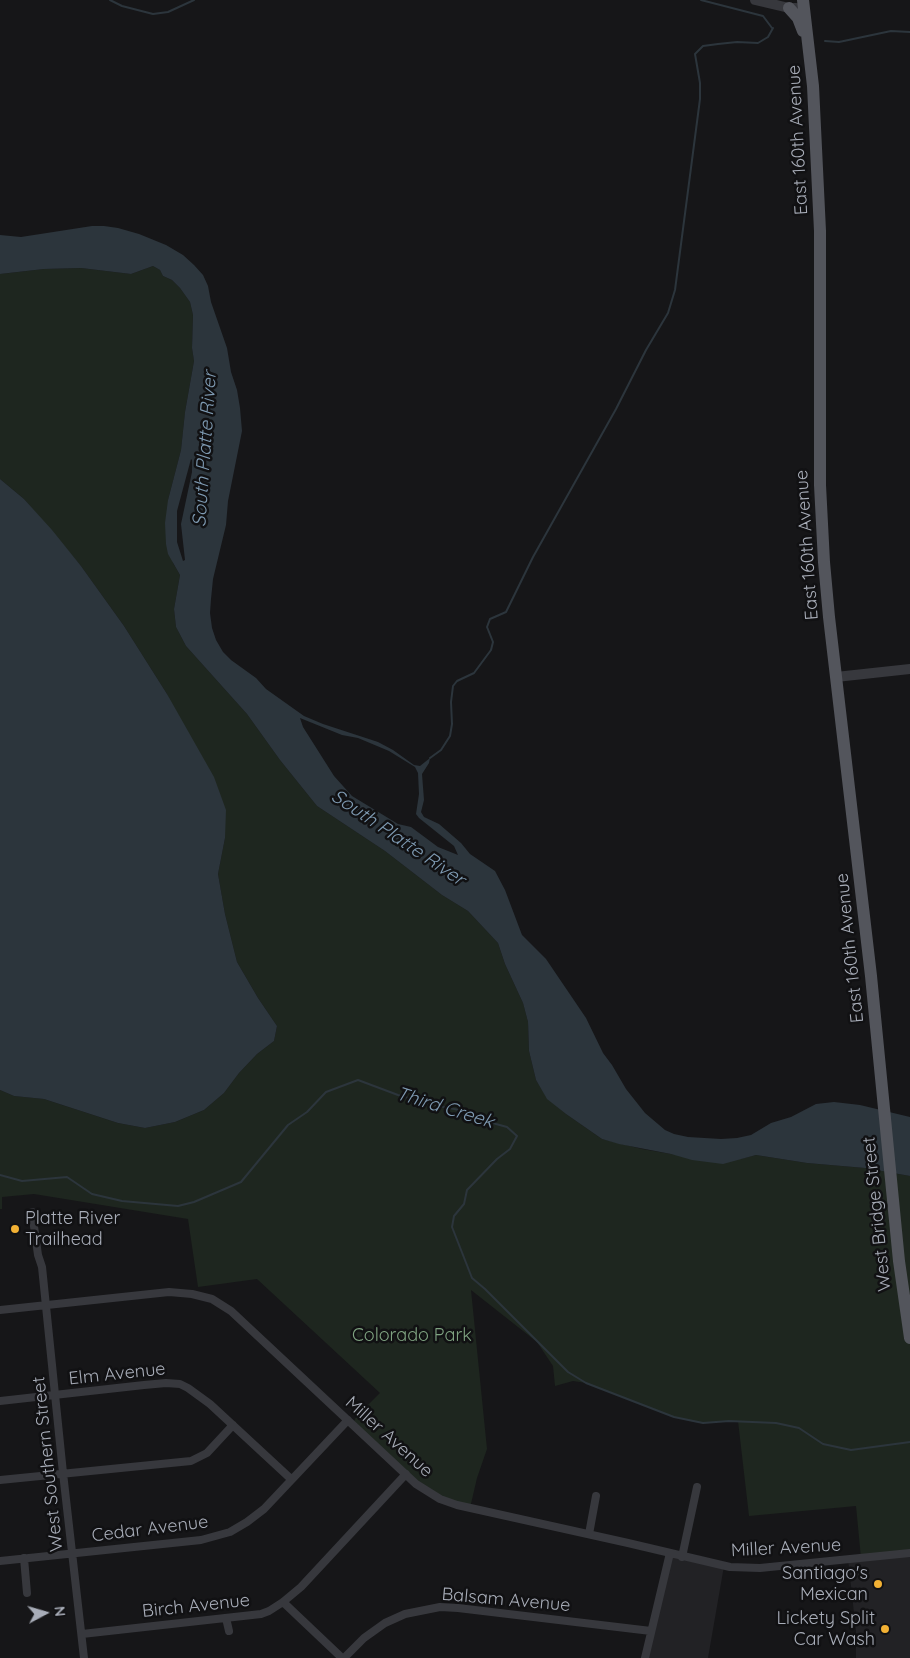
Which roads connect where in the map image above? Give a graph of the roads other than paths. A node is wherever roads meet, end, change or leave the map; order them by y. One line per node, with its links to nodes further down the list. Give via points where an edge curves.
1 (755, 0): 3 (street)
2 (804, 4): 3 (street); 4 (main road, East 160th Avenue)
3 (789, 8): 4 (main road, via 801,23)
4 (811, 64): 6 (main road, East 160th Avenue, via 820,231 820,516)
5 (910, 669): 6 (street)
6 (836, 677): 7 (main road, East 160th Avenue)
7 (882, 1086): 11 (main road, West Bridge Street, via 898,1261)
8 (32, 1212): 9 (street, West Southern Street)
9 (46, 1305): 10 (street, Miller Avenue); 12 (street, West Southern Street); 14 (street, Miller Avenue, via 169,1292 212,1299 231,1311)
10 (0, 1310)
11 (910, 1338)
12 (56, 1395): 13 (street, Elm Avenue); 15 (street, Elm Avenue, via 175,1383 197,1394); 16 (street, West Southern Street)
13 (0, 1401)
14 (348, 1420): 17 (street, Miller Avenue); 18 (street, Cedar Avenue)
15 (233, 1425): 16 (street, via 207,1453 192,1461); 18 (street, Elm Avenue)
16 (63, 1473): 19 (street); 23 (street, West Southern Street)
17 (406, 1474): 22 (street, Miller Avenue, via 440,1499); 30 (street, Birch Avenue, via 301,1587)
18 (292, 1479): 23 (street, Cedar Avenue, via 255,1517 223,1535)
19 (0, 1480)
20 (698, 1487): 26 (street)
21 (596, 1496): 22 (street)
22 (589, 1534): 24 (street, Miller Avenue)
23 (72, 1553): 27 (street, Cedar Avenue); 34 (street, West Southern Street)
24 (670, 1553): 26 (street, Miller Avenue); 33 (street)
25 (910, 1554): 26 (street, Miller Avenue, via 744,1568)
26 (682, 1557)
27 (24, 1558): 28 (street, Cedar Avenue); 29 (street)
28 (0, 1561)
29 (27, 1593)
30 (283, 1602): 31 (street, Birch Avenue, via 261,1614); 36 (street)
31 (226, 1618): 32 (street); 34 (street, Birch Avenue)
32 (229, 1631)
33 (651, 1631): 36 (street, Balsam Avenue, via 440,1607 405,1614 385,1623); 37 (street)
34 (82, 1634): 35 (street, West Southern Street)
35 (84, 1658)
36 (343, 1658)
37 (645, 1658)

